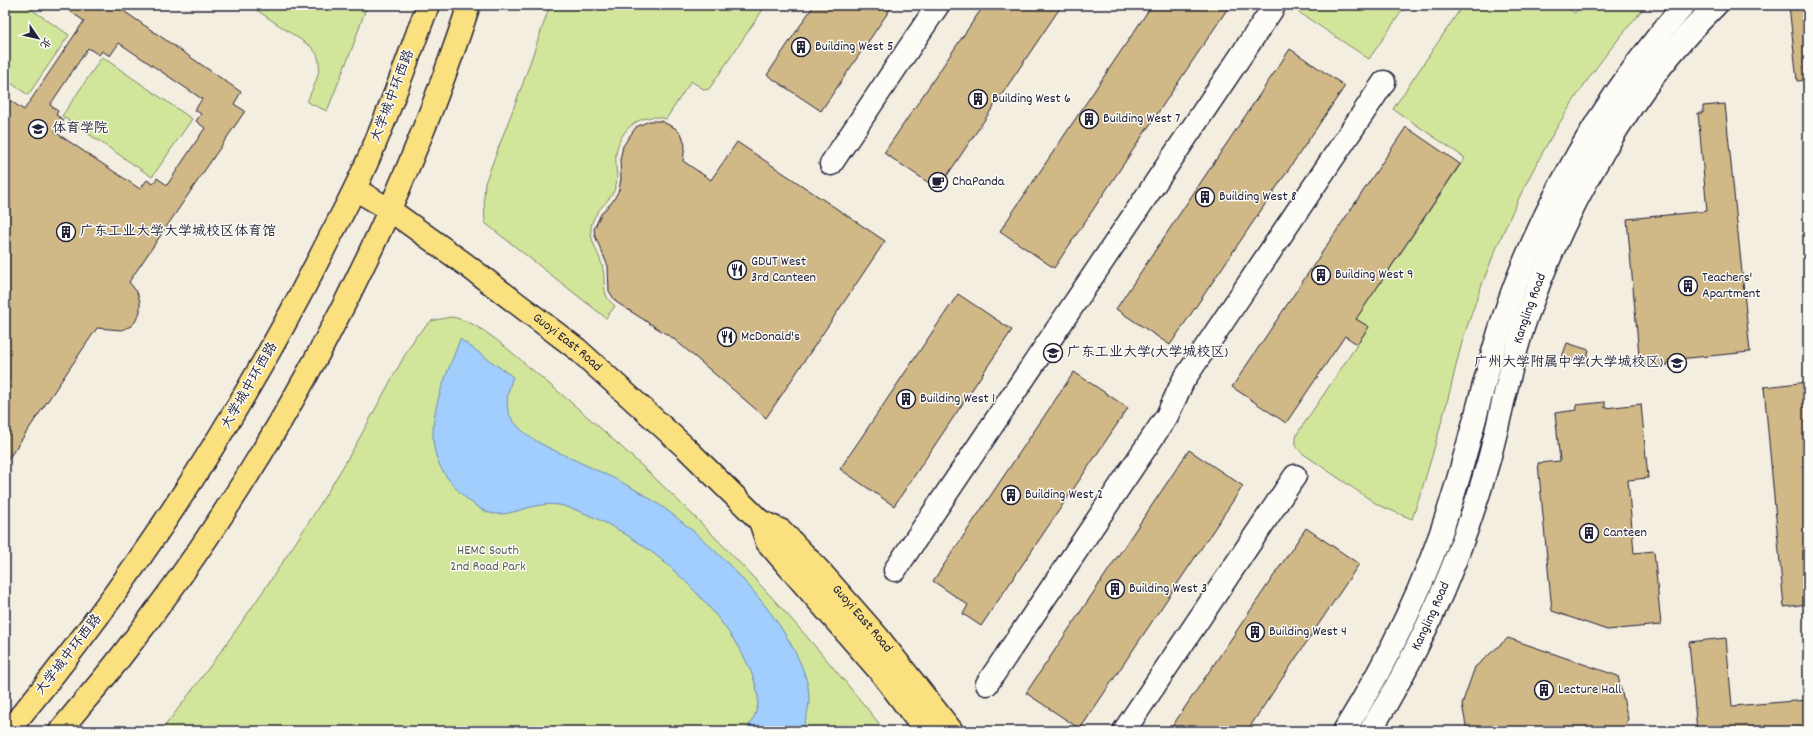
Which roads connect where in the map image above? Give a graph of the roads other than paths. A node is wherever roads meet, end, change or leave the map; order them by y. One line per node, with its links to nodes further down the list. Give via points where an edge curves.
1 (428, 5): 9 (main road, 大学城中环西路)
2 (469, 5): 10 (main road, via 456,45)
3 (938, 5): 8 (street)
4 (1684, 5): 20 (street, Kangling Road, via 1654,40 1591,132 1539,228 1515,286 1496,343 1453,497 1429,565 1388,656)
5 (1716, 5): 21 (street, Kangling Road, via 1682,42 1625,117 1603,151 1543,270 1503,398 1488,461 1458,552 1422,636)
6 (1273, 8): 13 (street)
7 (1384, 82): 14 (street, via 1183,381 1164,420)
8 (831, 164)
9 (355, 189): 10 (main road, Guoyi East Road); 15 (main road, 大学城中环西路, via 266,360 188,487 110,602)
10 (390, 210): 12 (main road, Guoyi East Road, via 577,349 686,448); 16 (main road, via 314,362 225,509 137,635)
11 (1295, 476): 19 (street)
12 (760, 520): 17 (main road, Guoyi East Road, via 766,542 882,674); 18 (main road, Guoyi East Road, via 782,531 821,572 878,637)
13 (895, 570)
14 (987, 684)
15 (8, 731)
16 (60, 731)
17 (926, 731)
18 (952, 731)
19 (1124, 731)
20 (1344, 731)
21 (1370, 731)

